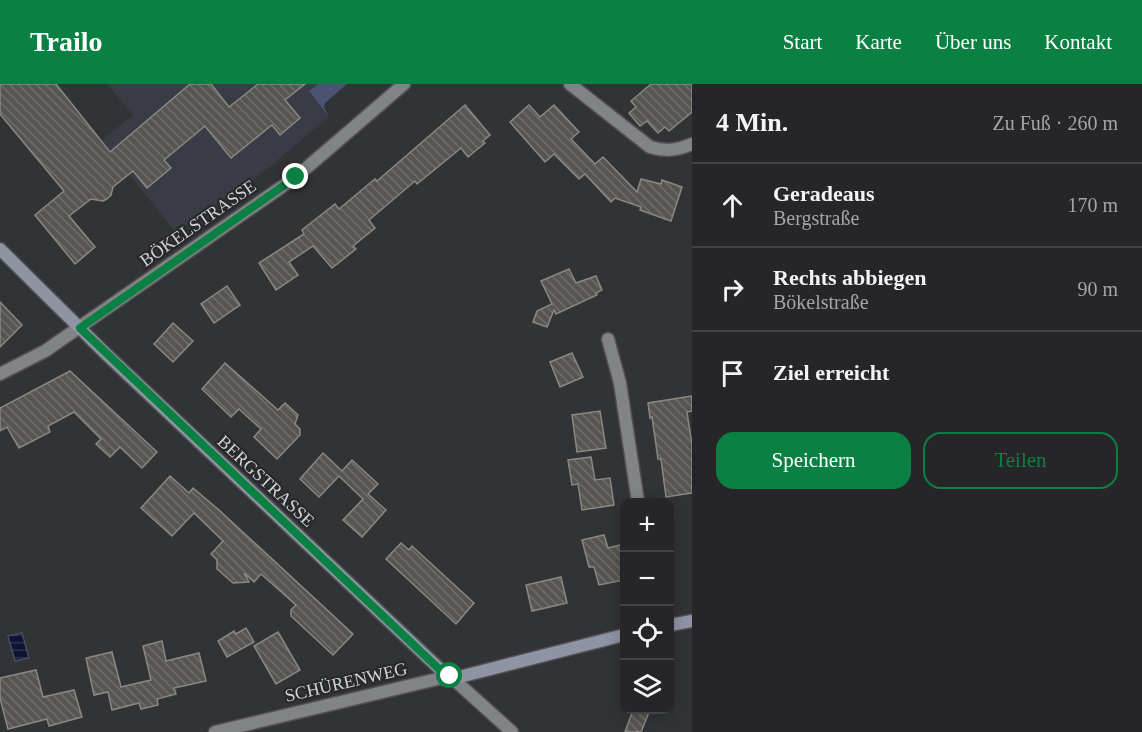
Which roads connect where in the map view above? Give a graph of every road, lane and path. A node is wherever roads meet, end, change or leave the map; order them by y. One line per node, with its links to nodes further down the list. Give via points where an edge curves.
1 (405, 84): 5 (street, BÖKELSTRASSE, via 296,177)
2 (570, 84): 3 (street, via 650,147 663,151)
3 (692, 144)
4 (0, 249): 5 (main road, BERGSTRASSE)
5 (80, 328): 7 (street, BÖKELSTRASSE); 12 (main road, BERGSTRASSE)
6 (608, 339): 8 (street, via 620,383)
7 (0, 374)
8 (637, 498)
9 (692, 621): 10 (main road)
10 (674, 624)
11 (620, 636): 12 (main road, SCHÜRENWEG)
12 (450, 676): 13 (street, SCHÜRENWEG); 14 (street, BERGSTRASSE)
13 (215, 732)
14 (512, 732)

